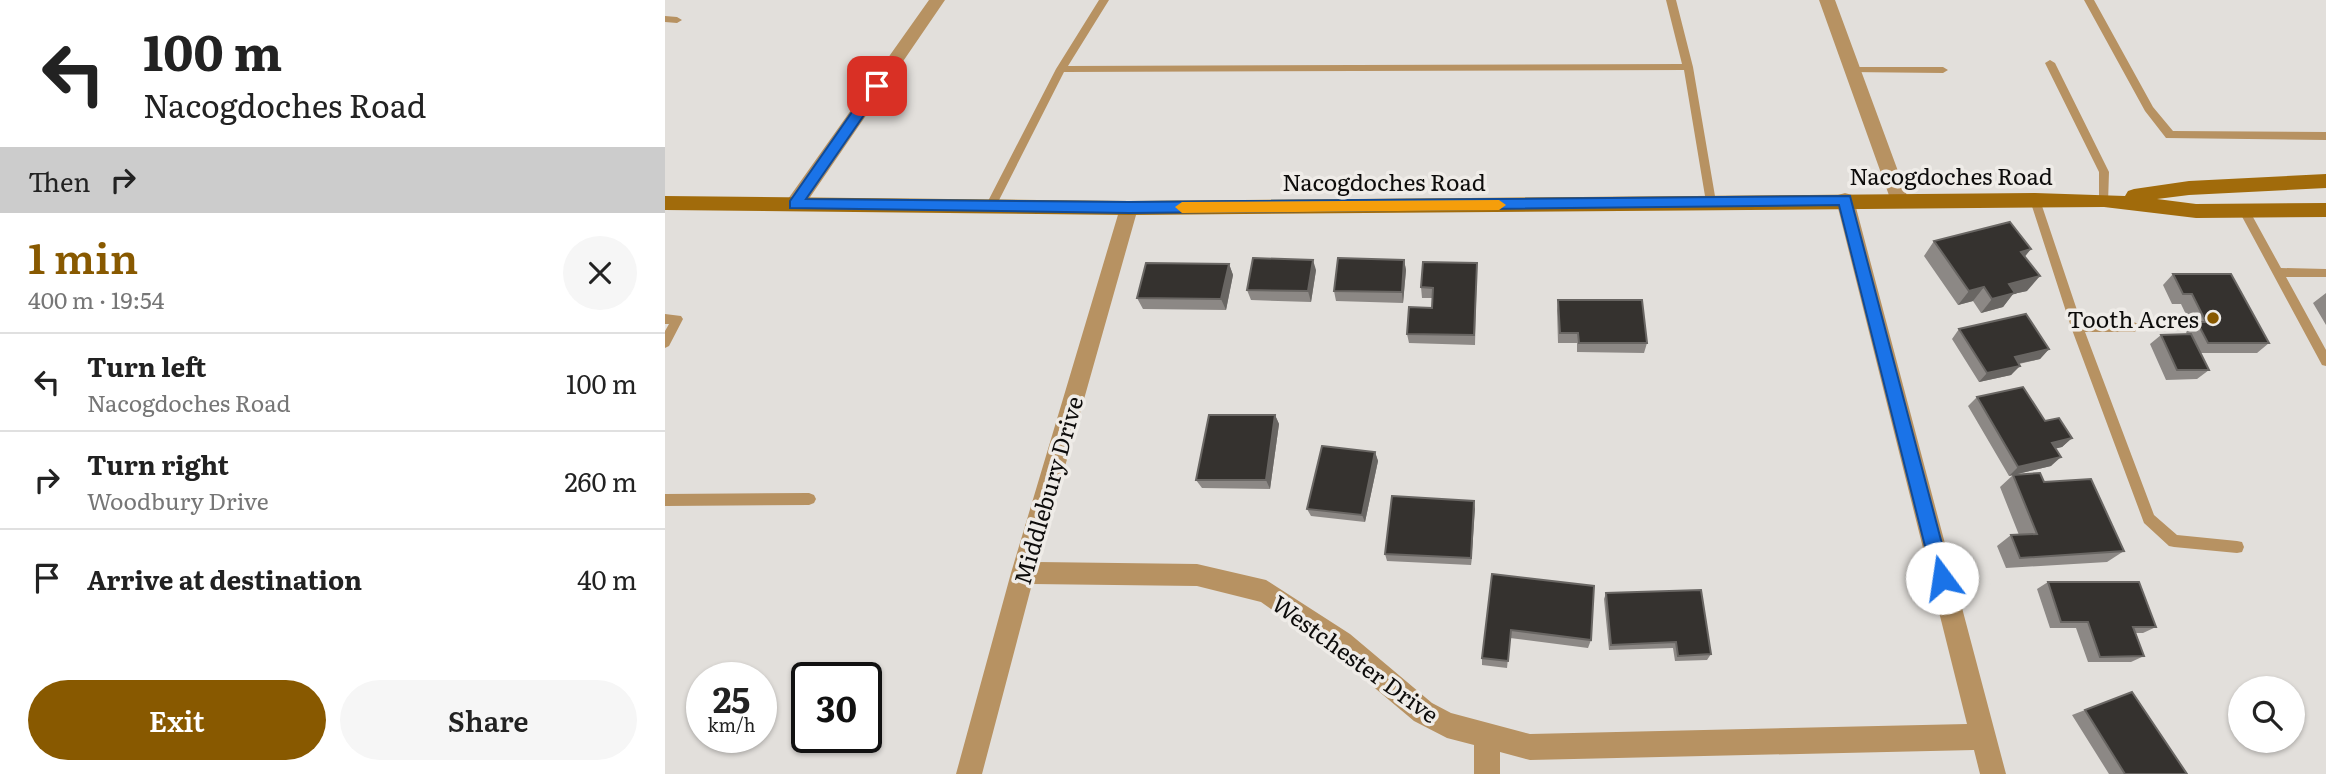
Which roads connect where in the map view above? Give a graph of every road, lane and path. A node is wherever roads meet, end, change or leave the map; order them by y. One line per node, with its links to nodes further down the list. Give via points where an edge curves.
1 (937, 0): 21 (street)
2 (1104, 0): 10 (lane)
3 (1671, 0): 9 (lane)
4 (1827, 0): 11 (street)
5 (2089, 0): 13 (lane, via 2149,109 2170,135)
6 (665, 19): 7 (lane)
7 (677, 20)
8 (2050, 63): 17 (lane, via 2104,172)
9 (1688, 67): 10 (lane); 19 (lane)
10 (1061, 69): 22 (lane)
11 (1851, 70): 12 (lane); 18 (street)
12 (1943, 70)
13 (2326, 136)
14 (2326, 181): 17 (main road, Nacogdoches Road, via 2189,188)
15 (1845, 200): 18 (main road, Nacogdoches Road); 19 (main road, Nacogdoches Road); 38 (street)
16 (2035, 200): 17 (main road, Nacogdoches Road); 18 (main road, Nacogdoches Road); 29 (lane)
17 (2104, 200): 25 (main road, Nacogdoches Road, via 2196,211)
18 (1900, 201)
19 (1711, 202): 23 (main road, Nacogdoches Road)
20 (665, 204): 21 (main road, Nacogdoches Road)
21 (795, 204): 22 (main road, Nacogdoches Road)
22 (991, 205): 23 (main road, Nacogdoches Road)
23 (1129, 208): 36 (street, Middlebury Drive)
24 (2326, 210): 25 (main road, Nacogdoches Road)
25 (2244, 211): 26 (lane)
26 (2276, 272): 27 (lane); 32 (lane)
27 (2326, 273)
28 (665, 319): 31 (lane, via 677,319)
29 (2077, 327): 30 (lane); 35 (lane, via 2149,519 2174,541)
30 (2134, 327)
31 (665, 342)
32 (2326, 360)
33 (809, 499): 34 (lane)
34 (665, 500)
35 (2237, 547)
36 (1023, 573): 37 (street, Westchester Drive, via 1197,575 1266,592 1341,643 1423,712 1447,725); 39 (street, Middlebury Drive)
37 (1487, 735): 38 (street, Westchester Drive, via 1529,747); 40 (street)
38 (1982, 737): 41 (street)
39 (969, 774)
40 (1487, 774)
41 (1993, 774)

